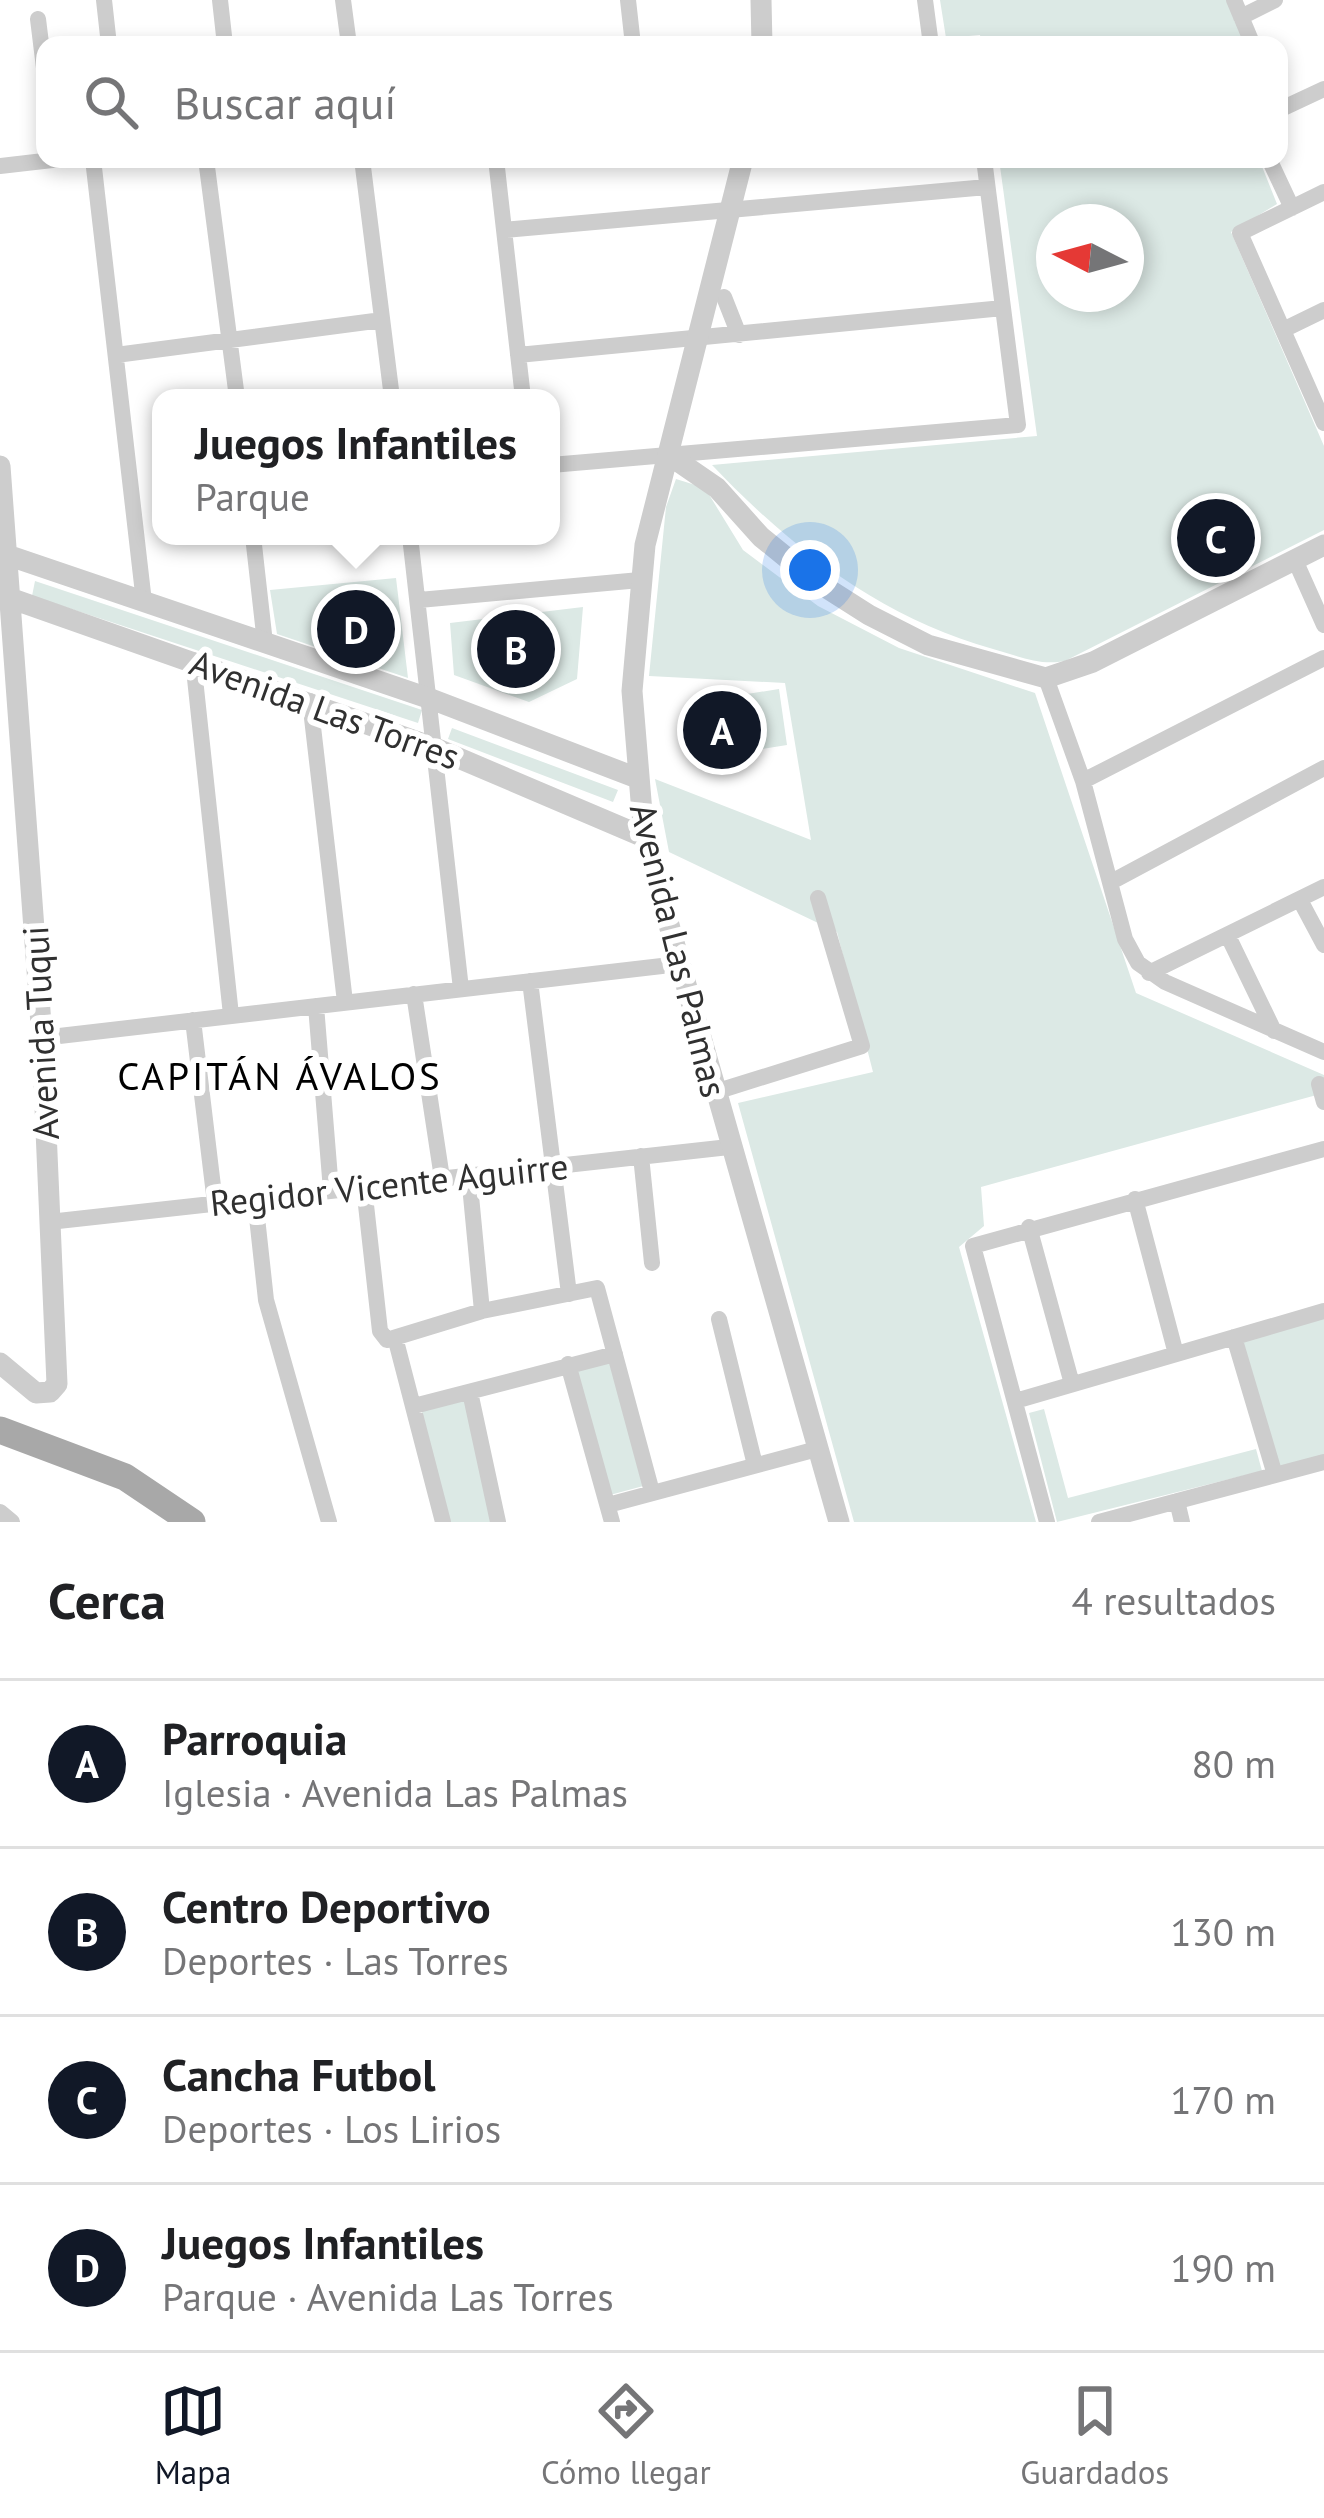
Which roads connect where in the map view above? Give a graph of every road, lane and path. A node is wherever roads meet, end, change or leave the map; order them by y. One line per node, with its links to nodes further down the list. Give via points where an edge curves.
1 (104, 0): 11 (street)
2 (220, 0): 12 (street)
3 (343, 0): 13 (street)
4 (628, 0): 14 (street)
5 (761, 0): 15 (street)
6 (925, 0): 16 (street)
7 (1275, 0): 8 (street)
8 (1238, 8): 17 (street)
9 (38, 20): 10 (street)
10 (40, 36)
11 (108, 36)
12 (224, 36)
13 (348, 36)
14 (632, 36)
15 (762, 36)
16 (930, 36)
17 (1249, 36)
18 (1324, 88): 19 (street)
19 (1288, 104)
20 (36, 162): 21 (street)
21 (0, 166)
22 (95, 168): 42 (street)
23 (207, 168): 41 (street)
24 (363, 168): 37 (street)
25 (497, 168): 33 (street)
26 (741, 168): 32 (street, Avenida Las Palmas)
27 (984, 168): 29 (street)
28 (1273, 168): 31 (street)
29 (987, 188): 32 (street); 35 (street)
30 (1324, 192): 31 (street)
31 (1292, 208): 38 (street, via 1240,233)
32 (731, 213): 33 (street); 40 (street, Avenida Las Palmas)
33 (504, 230): 43 (street)
34 (724, 297): 39 (street)
35 (1003, 308): 39 (street); 48 (street, via 1018,424)
36 (1324, 310): 38 (street)
37 (382, 320): 41 (street); 45 (street)
38 (1286, 329): 47 (street)
39 (739, 334): 40 (street)
40 (699, 339): 43 (street); 48 (street, Avenida Las Palmas)
41 (230, 340): 42 (street); 44 (street)
42 (116, 355): 59 (street)
43 (518, 355): 46 (street)
44 (235, 389)
45 (391, 389)
46 (522, 389)
47 (1324, 422)
48 (669, 455): 49 (street); 56 (street, Avenida Las Palmas); 64 (street, via 717,488 814,580 869,615 928,645)
49 (560, 464)
50 (0, 466): 54 (street, Avenida Tuqui)
51 (254, 545): 61 (street)
52 (411, 545): 58 (street)
53 (1324, 545): 55 (street)
54 (5, 555): 57 (street, Avenida Tuqui); 59 (street, Avenida Las Torres)
55 (1294, 560): 60 (street); 64 (street)
56 (640, 580): 58 (street); 69 (street, Avenida Las Palmas, via 632,691)
57 (7, 597): 63 (street, Avenida Las Torres); 88 (street, Avenida Tuqui)
58 (418, 600): 65 (street)
59 (144, 602): 61 (street, Avenida Las Torres)
60 (1324, 625)
61 (265, 643): 65 (street, Avenida Las Torres)
62 (1324, 658): 70 (street)
63 (193, 660): 66 (street, Avenida Las Torres); 85 (street)
64 (1046, 678): 70 (street)
65 (431, 699): 67 (street); 69 (street, Avenida Las Torres)
66 (310, 701): 67 (street, Avenida Las Torres); 83 (street)
67 (435, 748): 71 (street, Avenida Las Torres); 81 (street)
68 (1324, 768): 72 (street)
69 (637, 778): 71 (street, Avenida Las Palmas)
70 (1083, 782): 72 (street)
71 (644, 837): 78 (street, Avenida Las Palmas)
72 (1113, 881): 79 (street, via 1125,939)
73 (1324, 887): 75 (street)
74 (818, 898): 90 (street, via 862,1046)
75 (1300, 900): 76 (street); 77 (street)
76 (1229, 938): 79 (street); 87 (street)
77 (1324, 945)
78 (679, 964): 80 (street); 90 (street, Avenida Las Palmas)
79 (1149, 973): 87 (street)
80 (530, 981): 81 (street); 94 (street)
81 (461, 989): 82 (street)
82 (415, 994): 83 (street); 96 (street)
83 (345, 1002): 84 (street)
84 (316, 1006): 85 (street); 98 (street)
85 (231, 1016): 86 (street)
86 (193, 1020): 88 (street); 101 (street)
87 (1274, 1031): 89 (street)
88 (41, 1038): 102 (street, Avenida Tuqui)
89 (1324, 1052)
90 (715, 1092): 91 (street, Avenida Las Palmas)
91 (730, 1147): 93 (street, Regidor Vicente Aguirre); 120 (street, Avenida Las Palmas)
92 (1324, 1149): 100 (street)
93 (641, 1156): 94 (street, Regidor Vicente Aguirre); 104 (street)
94 (557, 1166): 95 (street, Regidor Vicente Aguirre); 105 (street)
95 (469, 1175): 96 (street, Regidor Vicente Aguirre); 106 (street)
96 (442, 1178): 97 (street, Regidor Vicente Aguirre)
97 (364, 1187): 98 (street, Regidor Vicente Aguirre); 110 (street, via 380,1331)
98 (331, 1190): 99 (street, Regidor Vicente Aguirre)
99 (255, 1199): 101 (street, Regidor Vicente Aguirre); 130 (street, via 266,1300)
100 (1135, 1199): 103 (street); 112 (street)
101 (214, 1203): 102 (street, Regidor Vicente Aguirre)
102 (49, 1222): 113 (street, Avenida Tuqui, via 57,1384 35,1393)
103 (1029, 1227): 115 (street); 117 (street, via 973,1246)
104 (652, 1263)
105 (569, 1294): 106 (street); 111 (street, via 597,1288)
106 (482, 1311): 110 (street)
107 (1324, 1311): 109 (street)
108 (719, 1319): 122 (street)
109 (1234, 1337): 112 (street); 123 (street)
110 (392, 1340): 118 (street)
111 (615, 1354): 114 (street); 124 (street)
112 (1176, 1354): 115 (street)
113 (0, 1363)
114 (568, 1364): 116 (street); 127 (street)
115 (1072, 1384): 117 (street)
116 (470, 1392): 118 (street); 132 (street)
117 (1015, 1401): 134 (street)
118 (414, 1406): 131 (street)
119 (0, 1430): 129 (main road, via 125,1477)
120 (817, 1449): 122 (street); 133 (street, Avenida Las Palmas)
121 (1324, 1462): 123 (street)
122 (755, 1466): 124 (street)
123 (1275, 1475): 125 (street)
124 (652, 1492): 127 (street)
125 (1177, 1501): 135 (street); 136 (street)
126 (0, 1512): 128 (street)
127 (610, 1514)
128 (12, 1522)
129 (192, 1522)
130 (329, 1522)
131 (442, 1522)
132 (498, 1522)
133 (838, 1522)
134 (1047, 1522)
135 (1099, 1522)
136 (1182, 1522)

